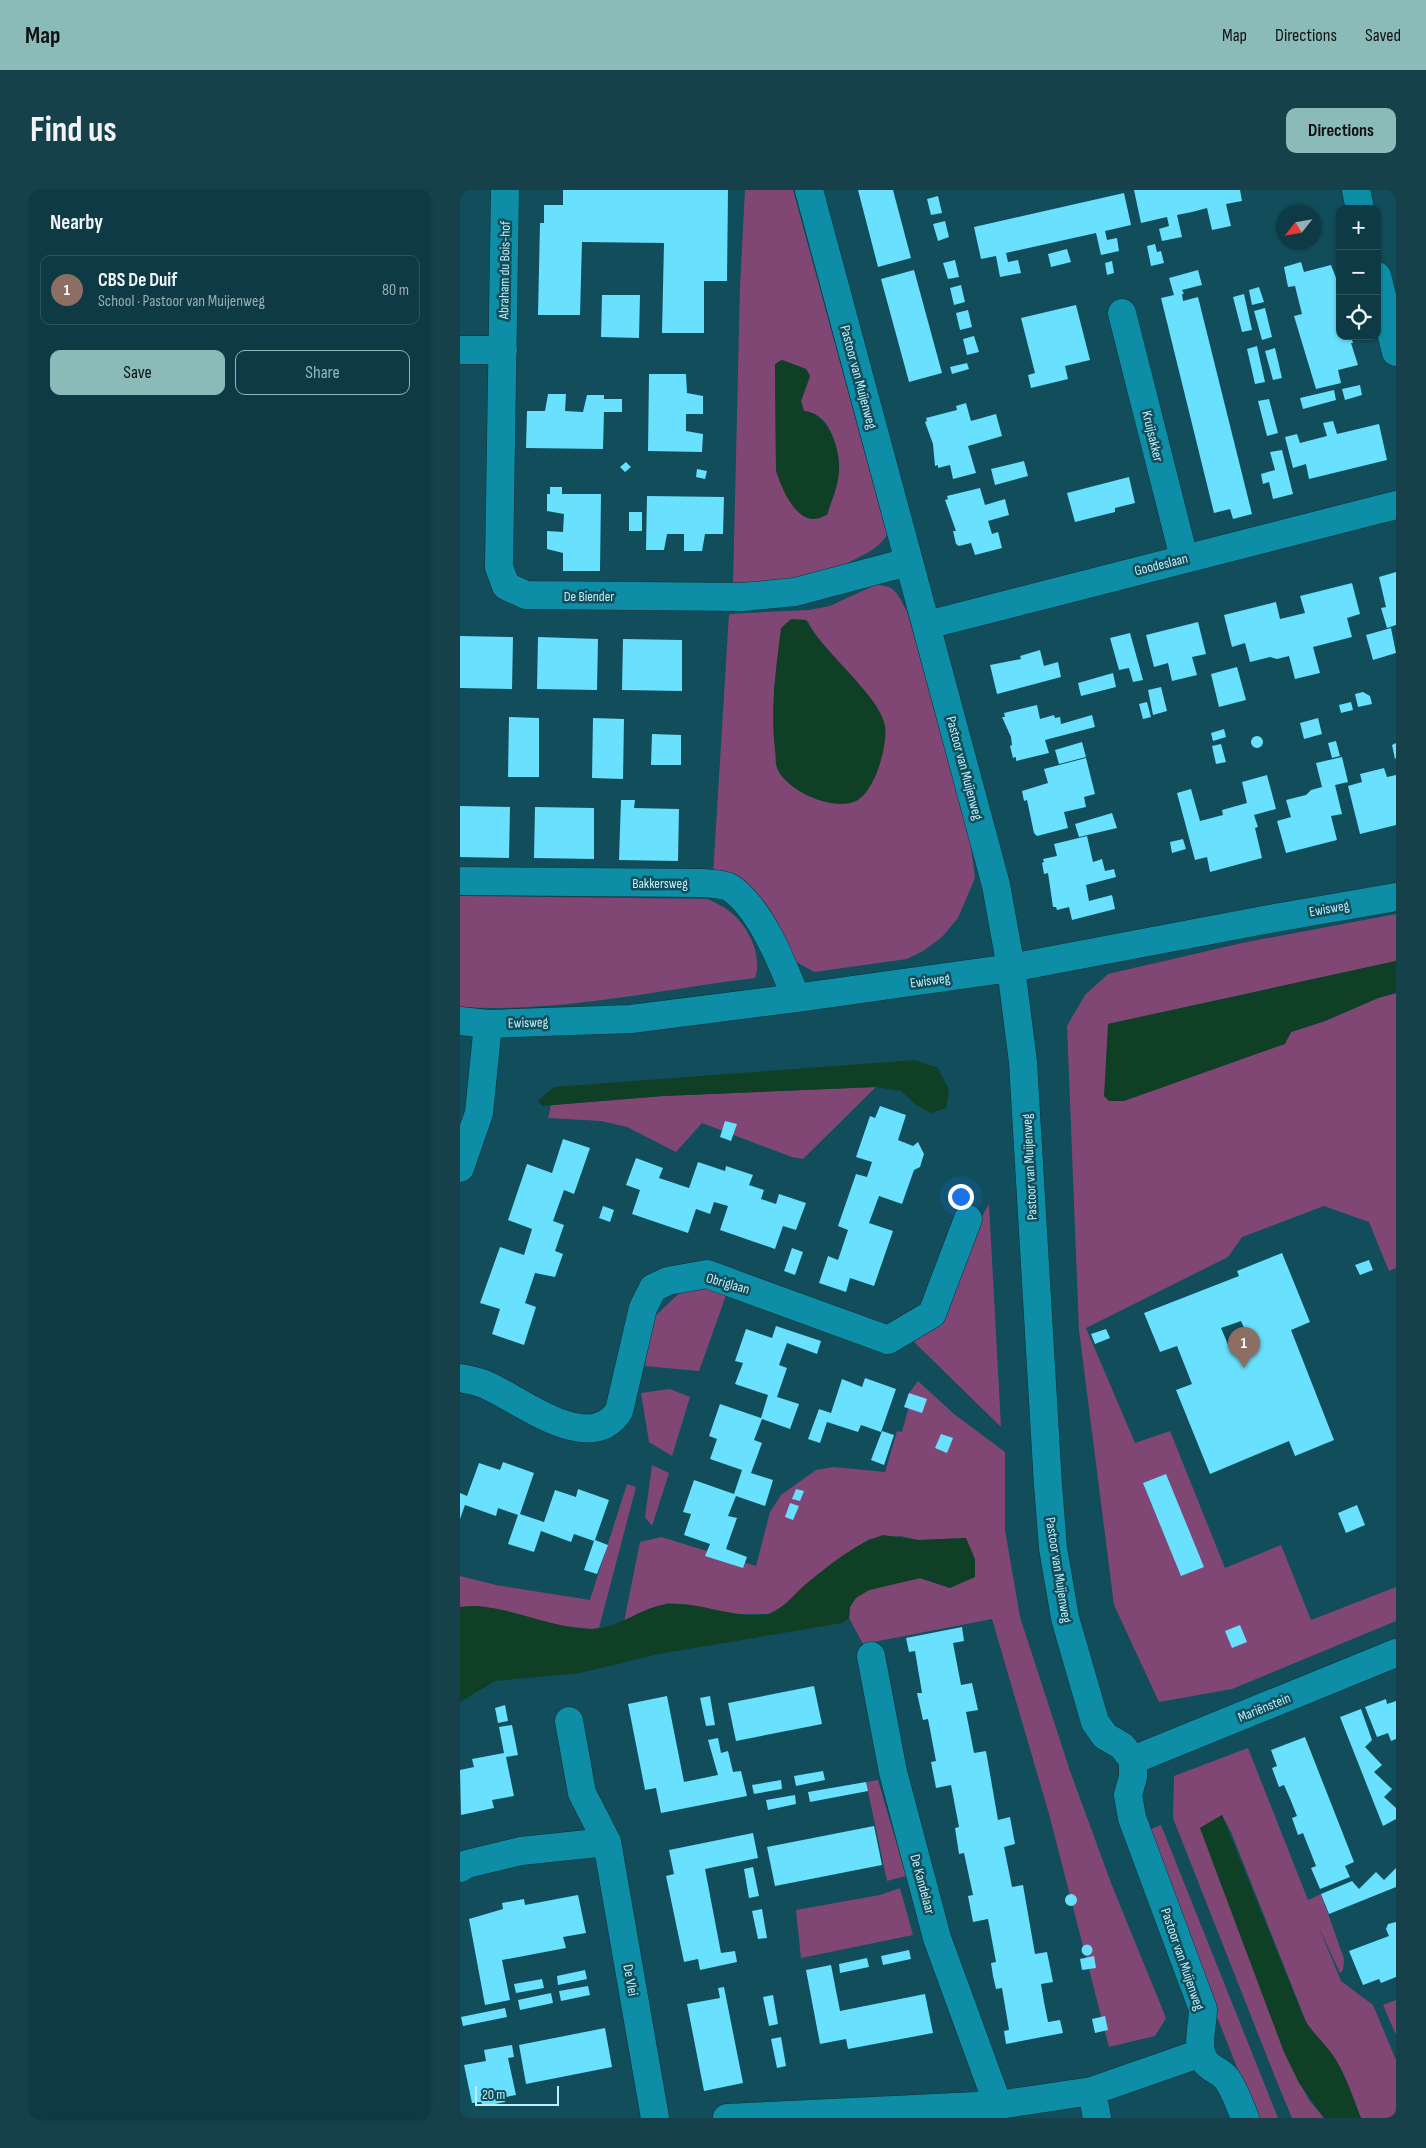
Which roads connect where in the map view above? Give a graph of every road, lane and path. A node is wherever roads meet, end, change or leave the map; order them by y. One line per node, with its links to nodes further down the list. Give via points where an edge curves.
1 (505, 190): 8 (street, Abraham du Bois-hof)
2 (809, 190): 12 (street, Pastoor van Muijenweg)
3 (1356, 190): 4 (street)
4 (1359, 205)
5 (1381, 292): 9 (street)
6 (1122, 313): 11 (street, Kruijsakker)
7 (460, 350): 8 (street)
8 (503, 350): 12 (street, De Biender, via 499,568 506,586 526,595 742,597 794,592)
9 (1396, 352)
10 (1396, 505): 11 (street, Goodeslaan)
11 (1184, 558): 13 (street, Goodeslaan)
12 (908, 562): 13 (street, Pastoor van Muijenweg)
13 (927, 625): 16 (street, Pastoor van Muijenweg, via 996,885)
14 (460, 881): 17 (street, Bakkersweg, via 702,883 732,888 775,947)
15 (1396, 897): 16 (street, Ewisweg)
16 (1011, 968): 17 (street, Ewisweg); 26 (street, Pastoor van Muijenweg, via 1023,1062 1053,1548 1065,1618 1095,1722)
17 (796, 998): 19 (street, Ewisweg, via 631,1019)
18 (460, 1021): 19 (street, Ewisweg)
19 (488, 1024): 20 (street, via 480,1113)
20 (460, 1168)
21 (968, 1219): 22 (street, Obriglaan, via 932,1314 888,1340 707,1274 668,1281 653,1288 643,1308 619,1411 613,1421 595,1429 554,1422 485,1384)
22 (460, 1378)
23 (1396, 1653): 26 (street, Mariënstein)
24 (871, 1656): 31 (street, De Kandelaar, via 893,1772 937,1938)
25 (569, 1721): 27 (street, De Vlei, via 582,1793)
26 (1133, 1760): 29 (street, Pastoor van Muijenweg, via 1128,1795 1132,1818 1203,2009)
27 (608, 1842): 28 (street, via 521,1851); 32 (street, De Vlei)
28 (460, 1868)
29 (1202, 2053): 30 (street); 35 (street, via 1210,2068 1225,2077)
30 (1092, 2091): 31 (street); 34 (street)
31 (998, 2105): 33 (street)
32 (655, 2118)
33 (727, 2118)
34 (1097, 2118)
35 (1245, 2118)

